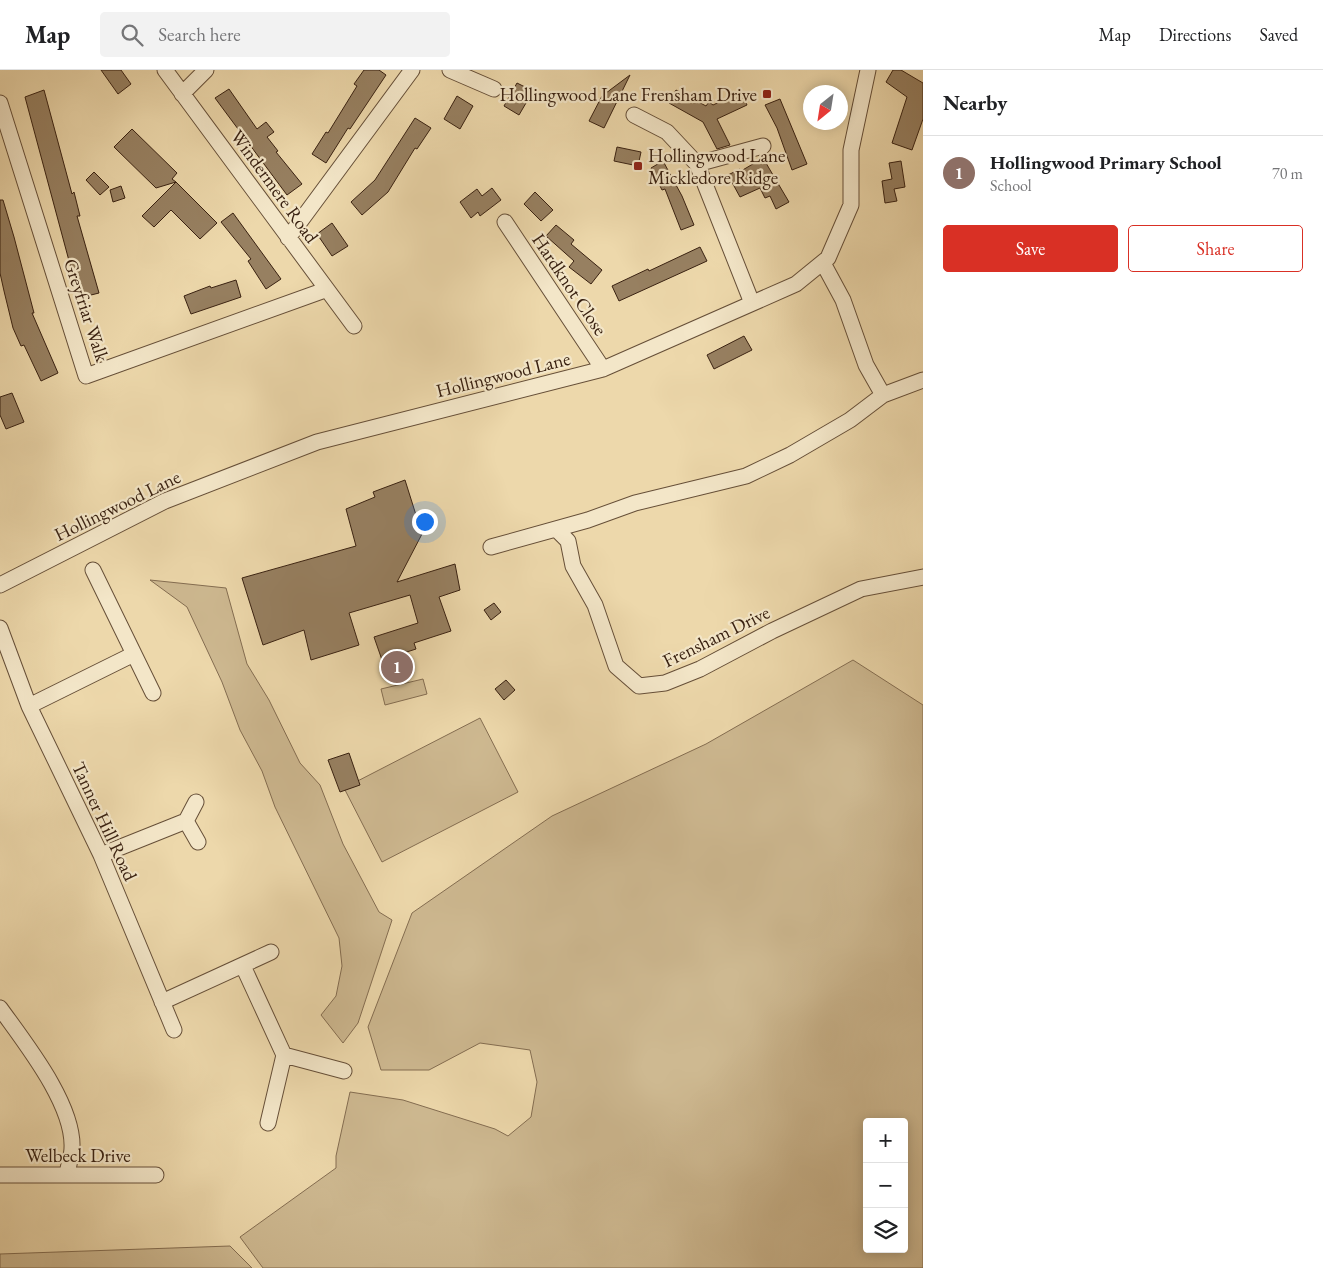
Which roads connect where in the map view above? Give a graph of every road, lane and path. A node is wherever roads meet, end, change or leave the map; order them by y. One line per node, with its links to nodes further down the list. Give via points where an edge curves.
1 (165, 70): 7 (street, Windermere Road)
2 (206, 70): 7 (street)
3 (412, 70): 13 (street)
4 (450, 70): 6 (street)
5 (868, 70): 14 (street, Hollingwood Lane, via 850,150 851,205)
6 (494, 89)
7 (182, 94): 13 (street, Windermere Road)
8 (0, 103): 15 (street, Greyfriar Walk, via 86,376)
9 (634, 114): 11 (street, via 668,132)
10 (763, 146): 11 (street)
11 (697, 164): 16 (street)
12 (504, 222): 18 (street, Hardknot Close)
13 (288, 238): 15 (street, Windermere Road)
14 (823, 263): 16 (street, Hollingwood Lane, via 796,284); 20 (street, via 843,300 866,366)
15 (325, 290): 17 (street, Windermere Road)
16 (752, 303): 18 (street, Hollingwood Lane)
17 (354, 326)
18 (603, 369): 25 (street, Hollingwood Lane, via 317,442 165,501)
19 (918, 383): 20 (street)
20 (883, 395): 21 (street, via 850,420 746,476 635,503)
21 (556, 529): 22 (street); 24 (street, Frensham Drive, via 568,541 573,566 595,605 616,666 639,686 665,683 700,669 861,589)
22 (491, 548)
23 (93, 570): 27 (street)
24 (923, 577)
25 (0, 586)
26 (0, 628): 29 (street, Tanner Hill Road)
27 (134, 654): 28 (street); 29 (street)
28 (153, 693)
29 (29, 706): 33 (street, Tanner Hill Road)
30 (196, 802): 31 (street)
31 (186, 821): 32 (street); 33 (street)
32 (198, 842)
33 (101, 855): 36 (street, Tanner Hill Road)
34 (271, 952): 35 (street)
35 (243, 966): 36 (street); 39 (street)
36 (162, 1002): 38 (street, Tanner Hill Road)
37 (0, 1008): 42 (street, via 42,1068 59,1099 71,1131 72,1148)
38 (174, 1030)
39 (284, 1055): 40 (street); 41 (street)
40 (344, 1071)
41 (268, 1123)
42 (66, 1174): 43 (street, Welbeck Drive); 44 (street, Welbeck Drive)
43 (0, 1175)
44 (156, 1175)

